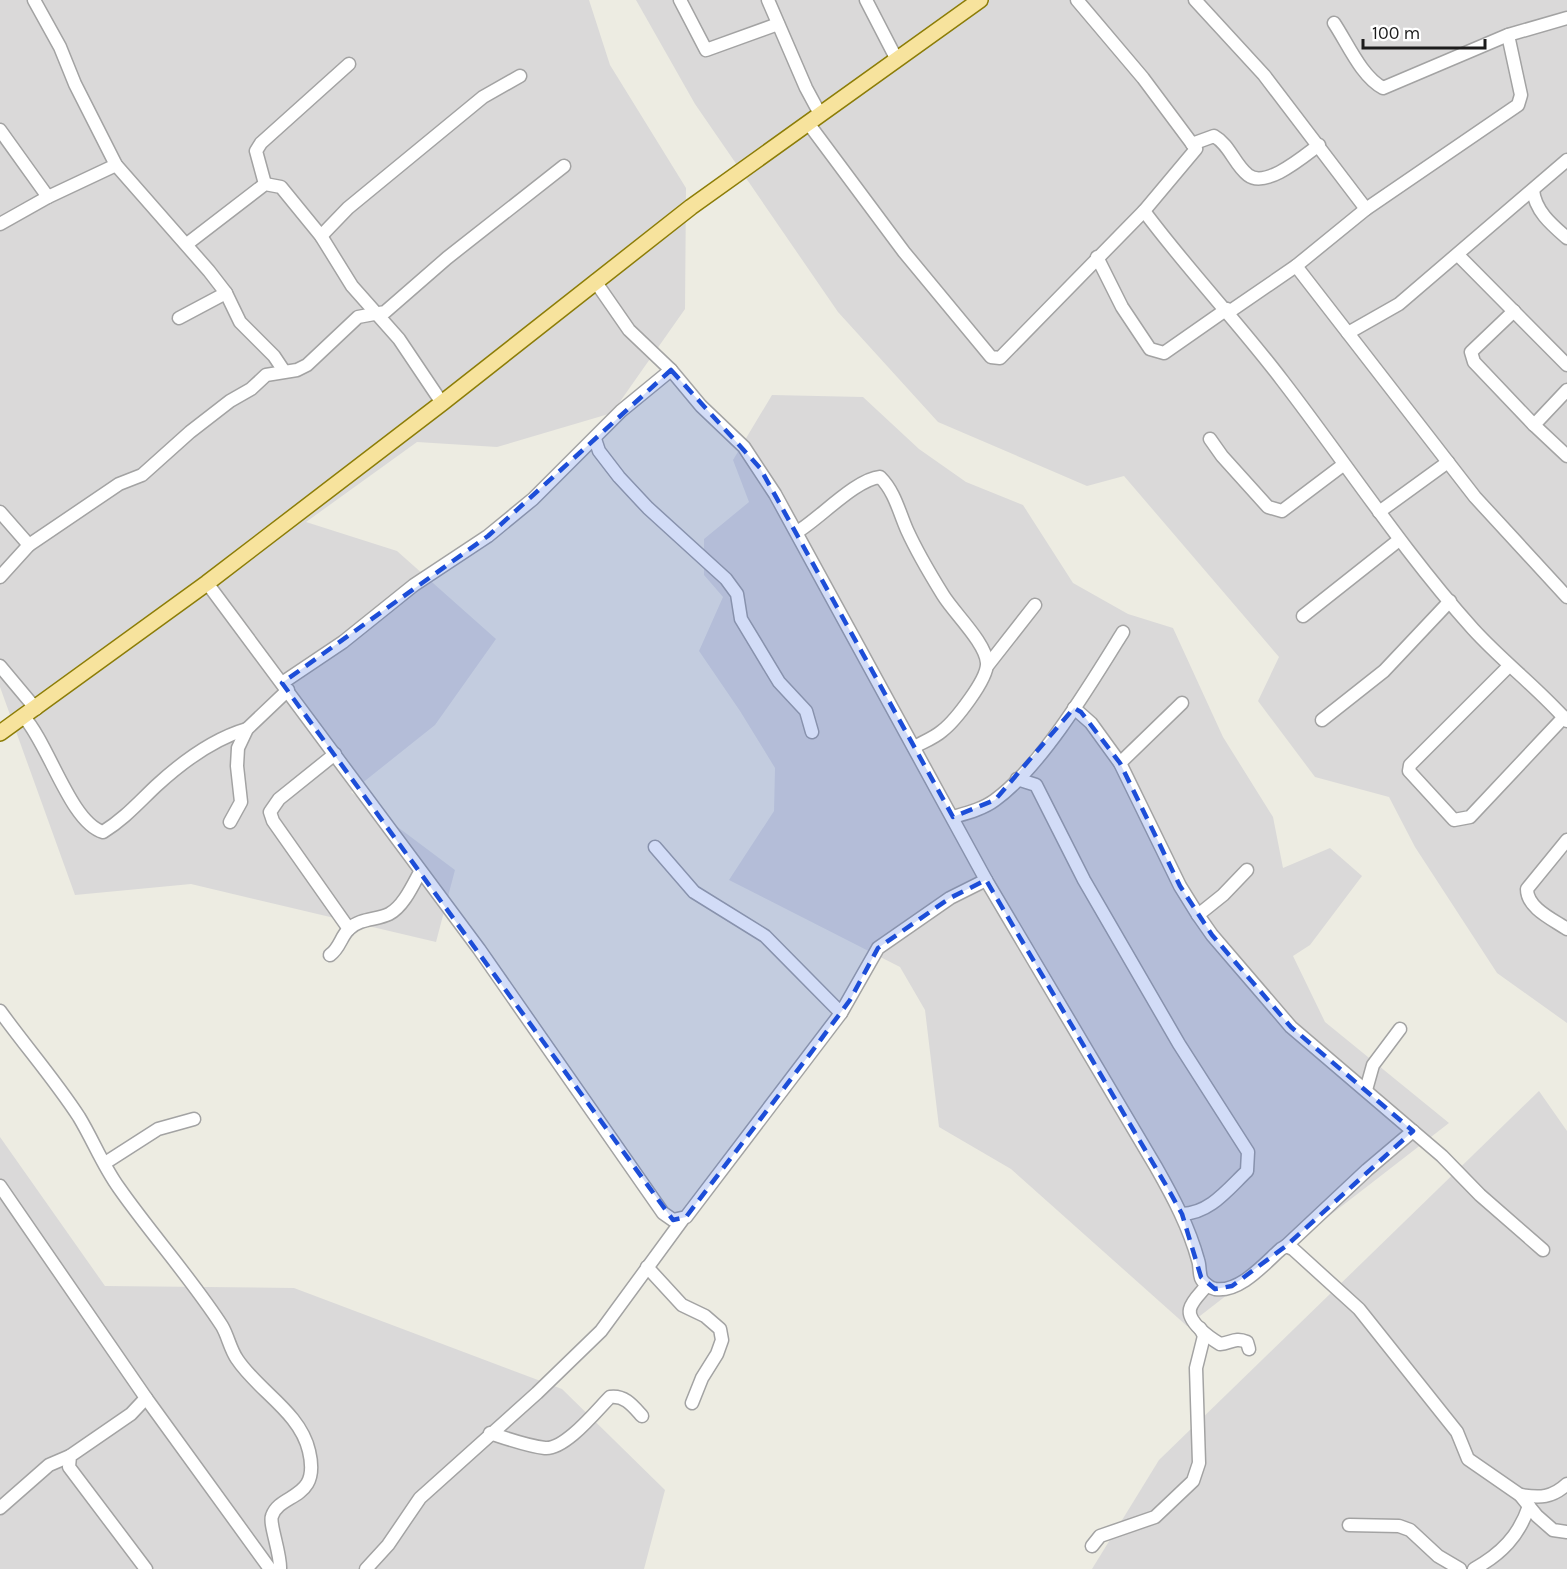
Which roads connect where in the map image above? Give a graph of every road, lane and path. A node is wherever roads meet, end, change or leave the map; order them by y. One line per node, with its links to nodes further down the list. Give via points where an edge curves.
1 (34, 0): 20 (street)
2 (680, 0): 10 (street, via 706,50)
3 (768, 0): 10 (street)
4 (866, 0): 12 (street)
5 (980, 0): 12 (main road)
6 (1077, 0): 17 (street)
7 (1195, 0): 18 (street, via 1264,75)
8 (1567, 18): 11 (street)
9 (1334, 23): 11 (street, via 1375,84 1383,88)
10 (778, 24): 15 (street, via 806,88)
11 (1508, 35): 25 (street, via 1521,95 1518,105)
12 (897, 60): 15 (main road)
13 (349, 64): 22 (street, via 261,143 256,151)
14 (520, 76): 28 (street, via 483,97 348,208)
15 (814, 118): 32 (street, via 904,252 991,357 1000,358); 34 (main road)
16 (0, 130): 24 (street)
17 (1192, 144): 18 (street, via 1214,136 1248,176 1259,178 1272,177); 26 (street, via 1196,149)
18 (1319, 146): 25 (street)
19 (1567, 160): 23 (street)
20 (116, 165): 24 (street); 30 (street)
21 (564, 166): 38 (street, via 385,312)
22 (265, 184): 28 (street, via 281,187); 30 (street)
23 (1533, 190): 29 (street, via 1538,208); 31 (street)
24 (48, 197): 27 (street)
25 (1366, 209): 33 (street)
26 (1144, 211): 32 (street); 36 (street)
27 (0, 224)
28 (321, 236): 38 (street)
29 (1567, 238)
30 (187, 244): 35 (street)
31 (1458, 255): 37 (street); 40 (street, via 1399,304)
32 (1097, 257): 36 (street, via 1122,307 1156,353 1164,353)
33 (1296, 266): 36 (street); 40 (street)
34 (595, 281): 42 (street, via 628,330); 45 (main road)
35 (226, 293): 39 (street); 43 (street, via 240,322)
36 (1228, 310): 51 (street)
37 (1514, 312): 41 (street); 46 (street, via 1471,352 1474,362)
38 (374, 313): 43 (street, via 358,317 307,365); 45 (street, via 399,339)
39 (179, 318)
40 (1348, 333): 50 (street)
41 (1567, 365)
42 (671, 370): 47 (street); 54 (street, via 700,406 744,447)
43 (284, 371): 56 (street, via 266,375 190,432 142,475 119,484)
44 (1567, 390): 46 (street)
45 (442, 404): 58 (main road)
46 (1534, 425): 49 (street)
47 (595, 439): 67 (street, via 488,536 414,585); 74 (street, via 599,451 648,508 726,579 737,594 741,619 779,682 806,711)
48 (1210, 440): 51 (street, via 1268,507 1276,510 1282,510)
49 (1567, 456)
50 (1448, 462): 53 (street); 59 (street)
51 (1343, 465): 53 (street)
52 (0, 512): 56 (street)
53 (1379, 512): 55 (street)
54 (797, 532): 64 (street, via 845,495 880,477 890,489 939,589 980,642); 76 (street)
55 (1400, 540): 60 (street); 62 (street)
56 (29, 545): 57 (street)
57 (0, 577)
58 (207, 583): 67 (street); 70 (main road)
59 (1567, 597)
60 (1450, 601): 66 (street); 72 (street, via 1384,670)
61 (1035, 605): 64 (street)
62 (1303, 616)
63 (1123, 632): 69 (street)
64 (988, 665): 76 (street, via 954,721)
65 (0, 666): 70 (street)
66 (1509, 666): 71 (street); 71 (street, via 1410,765 1409,771 1454,820 1470,817)
67 (285, 686): 73 (street); 77 (street)
68 (1182, 703): 78 (street)
69 (1074, 708): 78 (street, via 1091,723); 79 (street)
70 (30, 713): 73 (street, via 73,804 92,829 103,832 134,810 173,771 218,740); 75 (main road)
71 (1566, 719)
72 (1322, 720)
73 (247, 729): 81 (street, via 238,748 241,802)
74 (812, 732)
75 (0, 733)
76 (914, 747): 80 (street)
77 (335, 754): 85 (street); 88 (street, via 279,799 270,812)
78 (1120, 763): 87 (street)
79 (1017, 779): 80 (street, via 995,800); 99 (street, via 1036,785 1084,880 1179,1044 1248,1152 1247,1171 1221,1196 1196,1214)
80 (953, 817): 86 (street)
81 (230, 822)
82 (1567, 840): 89 (street, via 1527,889 1532,905)
83 (655, 847): 92 (street, via 694,892 765,936)
84 (1247, 870): 87 (street)
85 (420, 872): 88 (street, via 390,914 364,920); 100 (street, via 486,958 663,1213 672,1220)
86 (986, 880): 92 (street, via 950,898 879,948); 99 (street)
87 (1198, 915): 94 (street, via 1291,1027)
88 (349, 929): 90 (street)
89 (1567, 929)
90 (330, 955)
91 (0, 1011): 97 (street, via 60,1088)
92 (841, 1013): 100 (street)
93 (1400, 1029): 94 (street, via 1373,1065)
94 (1366, 1090): 96 (street)
95 (194, 1119): 97 (street, via 158,1129)
96 (1413, 1131): 101 (street); 102 (street)
97 (105, 1163): 121 (street, via 137,1214 223,1328 236,1358 302,1435 309,1452 307,1482 304,1490 272,1516)
98 (0, 1186): 107 (street)
99 (1182, 1215): 104 (street)
100 (683, 1219): 103 (street)
101 (1286, 1246): 104 (street, via 1232,1286 1215,1289); 113 (street, via 1359,1309 1457,1432 1468,1459)
102 (1543, 1250)
103 (647, 1267): 108 (street, via 682,1305 720,1329 722,1340 717,1354); 110 (street, via 601,1331)
104 (1207, 1285): 105 (street, via 1189,1311)
105 (1200, 1328): 106 (street, via 1220,1344 1241,1340 1247,1342); 118 (street, via 1204,1336 1196,1368 1197,1476 1155,1517 1100,1536)
106 (1249, 1349)
107 (146, 1398): 111 (street, via 131,1414); 120 (street)
108 (692, 1403)
109 (642, 1416): 110 (street, via 628,1401 610,1396 590,1420 555,1446 519,1443)
110 (490, 1433): 122 (street, via 420,1498)
111 (70, 1456): 115 (street, via 49,1465); 119 (street, via 69,1467 76,1479)
112 (1567, 1484): 113 (street, via 1545,1497)
113 (1520, 1495): 114 (street)
114 (1529, 1506): 117 (street, via 1553,1530); 124 (street, via 1522,1527 1509,1543)
115 (0, 1508)
116 (1349, 1525): 123 (street, via 1399,1526 1410,1530 1438,1556)
117 (1567, 1532)
118 (1092, 1546)
119 (146, 1569)
120 (270, 1569)
121 (280, 1569)
122 (366, 1569)
123 (1460, 1569)
124 (1474, 1569)

